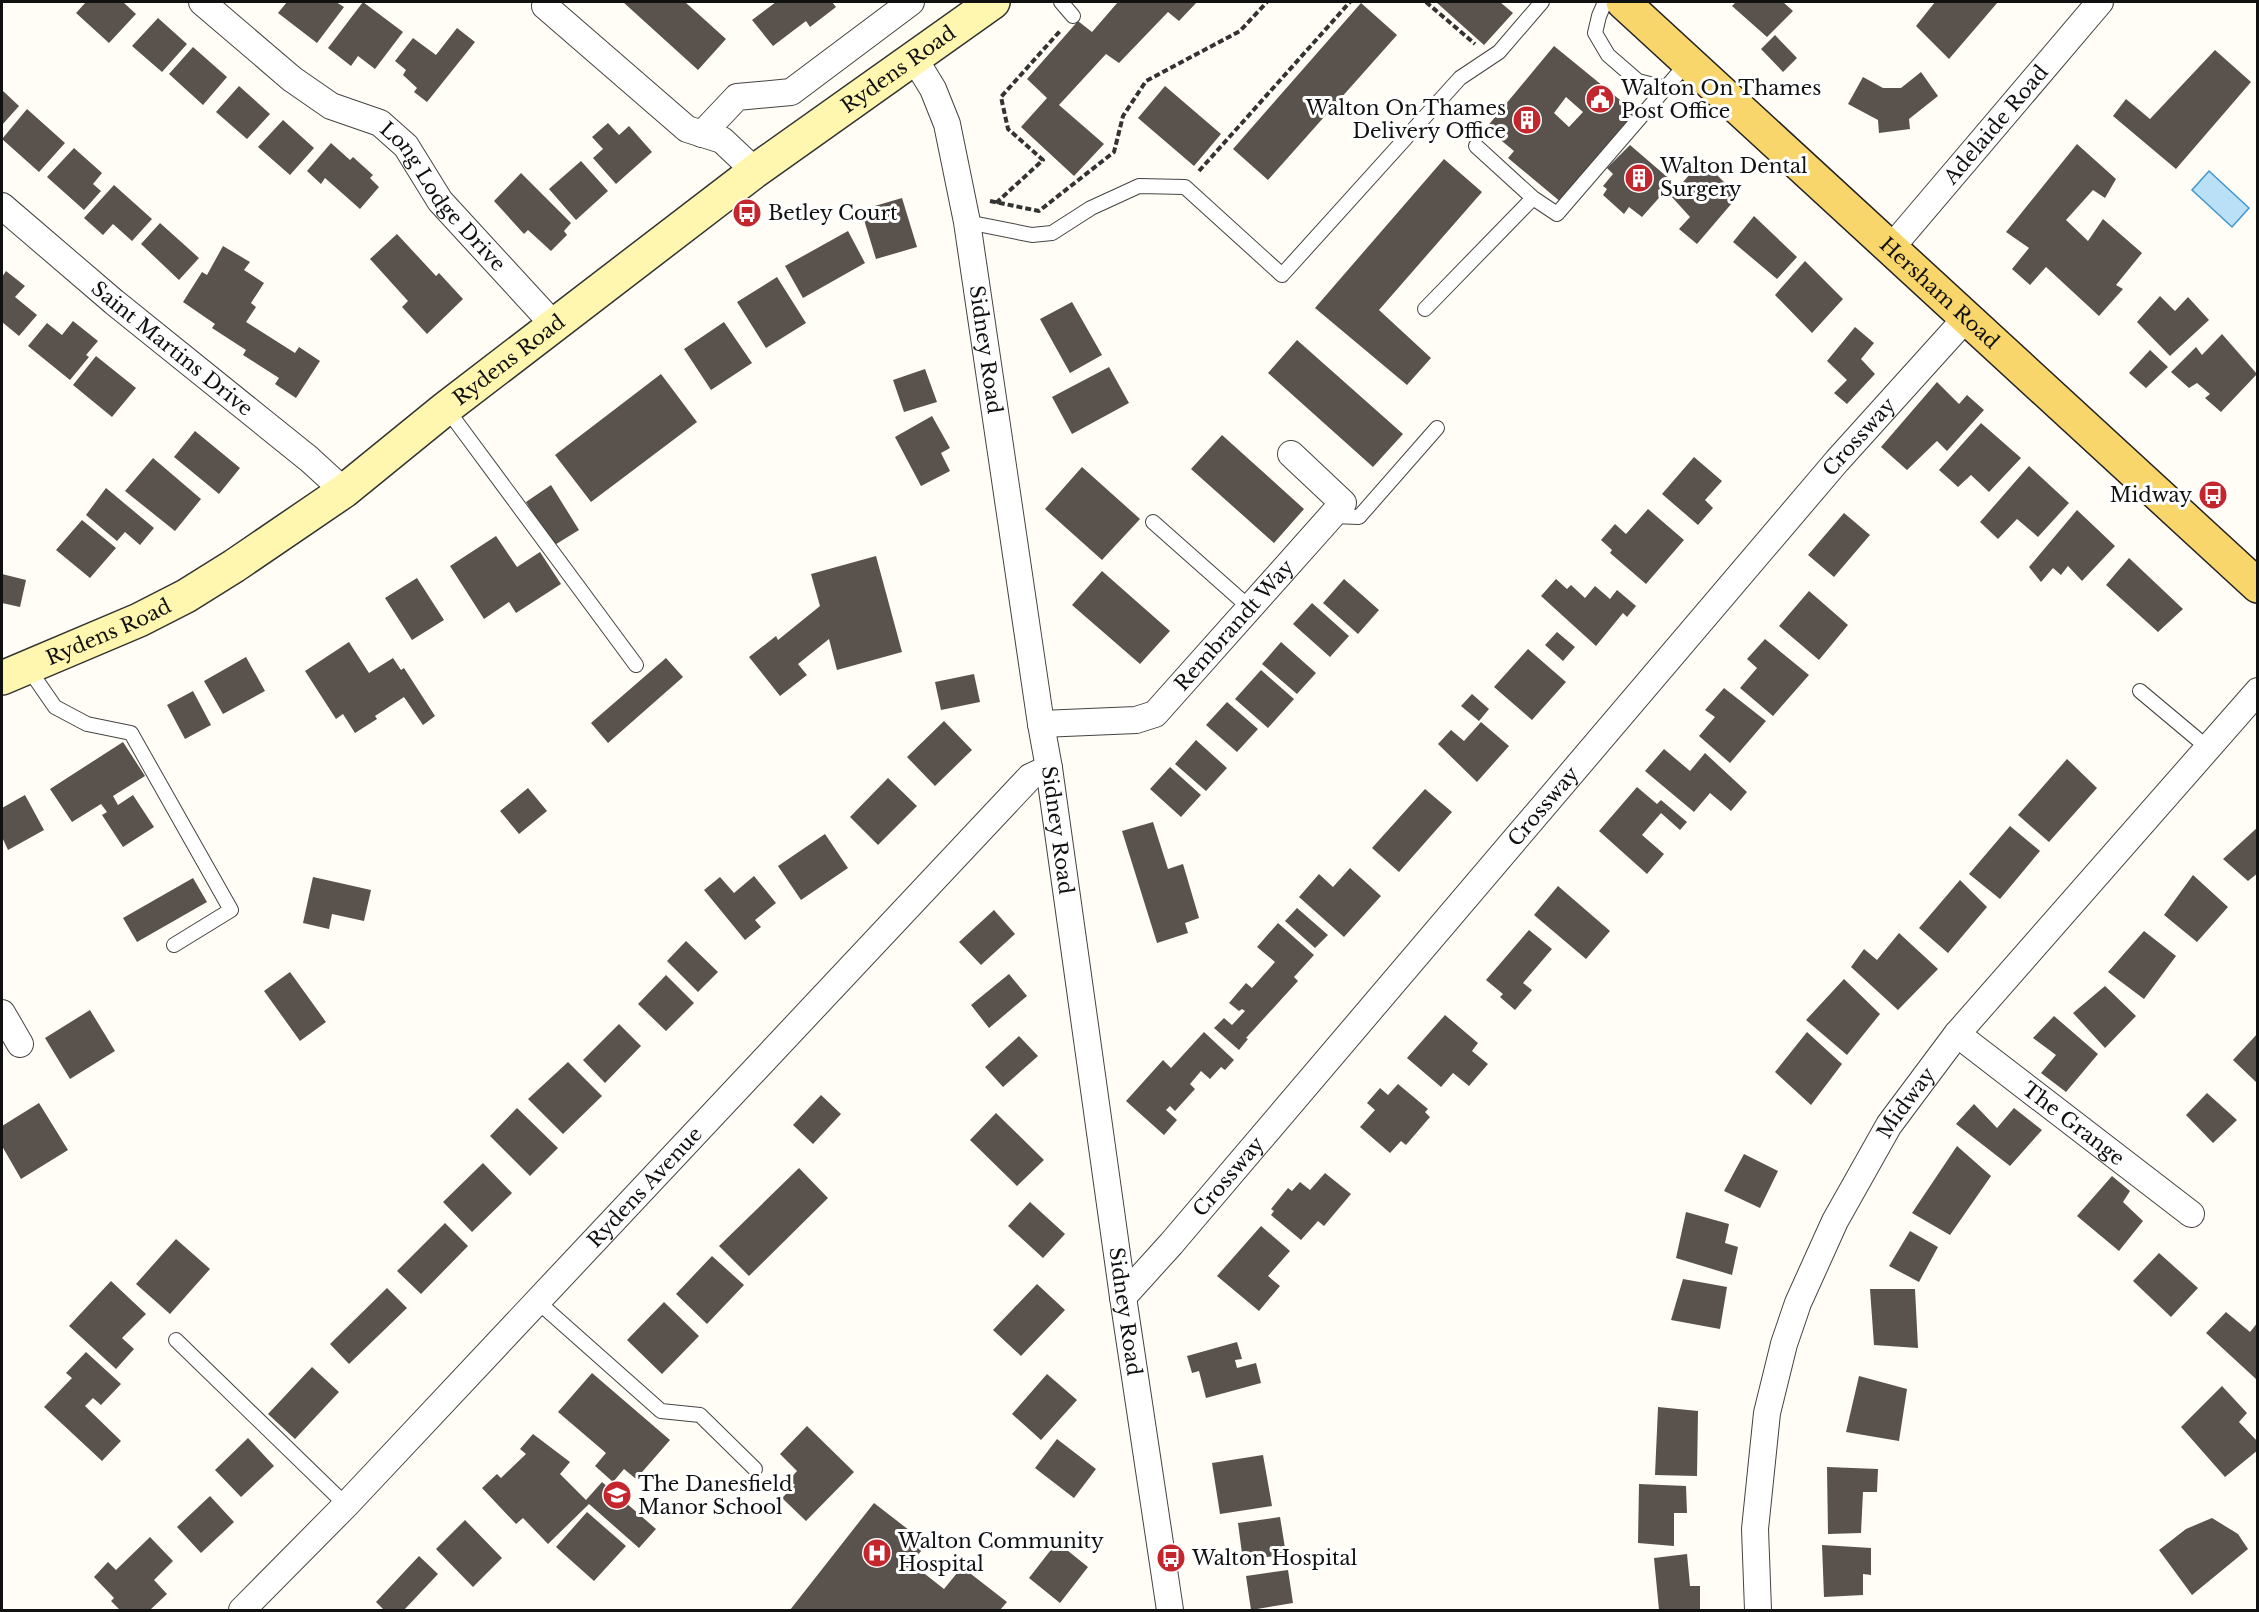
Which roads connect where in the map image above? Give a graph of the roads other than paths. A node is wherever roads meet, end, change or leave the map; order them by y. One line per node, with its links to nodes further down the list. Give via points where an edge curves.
1 (910, 2): 14 (street, via 791,92 737,97)
2 (1061, 2): 10 (lane)
3 (1542, 2): 19 (lane, via 1499,52 1460,78 1282,275 1185,187 1139,186 1091,208 1052,233 1032,235)
4 (1605, 2): 13 (lane, via 1595,33 1608,55 1638,81)
5 (1623, 2): 12 (main road, Hersham Road)
6 (2100, 2): 20 (street, Adelaide Road)
7 (208, 3): 23 (street, Long Lodge Drive, via 292,79 331,106 380,123 406,146 440,201)
8 (545, 3): 14 (street, via 687,129)
9 (979, 5): 11 (street, Rydens Road)
10 (1073, 16)
11 (914, 58): 16 (street, Rydens Road); 19 (street, Sidney Road, via 933,88 947,124)
12 (1688, 62): 13 (lane); 20 (main road, Hersham Road)
13 (1666, 88): 17 (lane, via 1557,213)
14 (702, 134): 16 (street, via 722,140)
15 (1476, 146): 17 (lane)
16 (755, 171): 23 (street, Rydens Road)
17 (1533, 198): 21 (lane)
18 (2, 206): 27 (street, Saint Martins Drive)
19 (967, 222): 36 (street, Sidney Road)
20 (1891, 248): 22 (main road, Hersham Road)
21 (1425, 309)
22 (1967, 317): 30 (main road, Hersham Road); 44 (street, Crossway, via 1837,461)
23 (554, 325): 24 (street, Rydens Road)
24 (446, 408): 27 (street, Rydens Road); 32 (lane)
25 (1437, 428): 28 (lane, via 1359,517)
26 (1291, 454): 28 (street, via 1343,503)
27 (344, 491): 33 (street, Rydens Road, via 186,596)
28 (1333, 516): 31 (street, Rembrandt Way)
29 (1153, 522): 31 (lane)
30 (2258, 586)
31 (1250, 608): 36 (street, Rembrandt Way, via 1155,714 1136,720)
32 (636, 665)
33 (15, 673): 39 (lane, via 55,707 87,724 131,733 231,910)
34 (2140, 691): 37 (lane)
35 (2258, 691): 37 (street, Midway)
36 (1041, 724): 38 (street, Sidney Road)
37 (2208, 748): 41 (street, Midway)
38 (1049, 768): 44 (street, Sidney Road); 45 (street, Rydens Avenue, via 1030,777)
39 (174, 945)
40 (2, 1013): 42 (street)
41 (1957, 1034): 43 (street, The Grange); 51 (street, Midway, via 1889,1125 1835,1221 1798,1303 1767,1413 1755,1529)
42 (20, 1044)
43 (2191, 1214)
44 (1123, 1297): 50 (street, Sidney Road)
45 (537, 1301): 47 (lane, via 661,1411 700,1415); 48 (street, Rydens Avenue)
46 (176, 1340): 48 (lane)
47 (755, 1469)
48 (346, 1505): 49 (street, Rydens Avenue)
49 (243, 1611)
50 (1170, 1611)
51 (1758, 1611)

